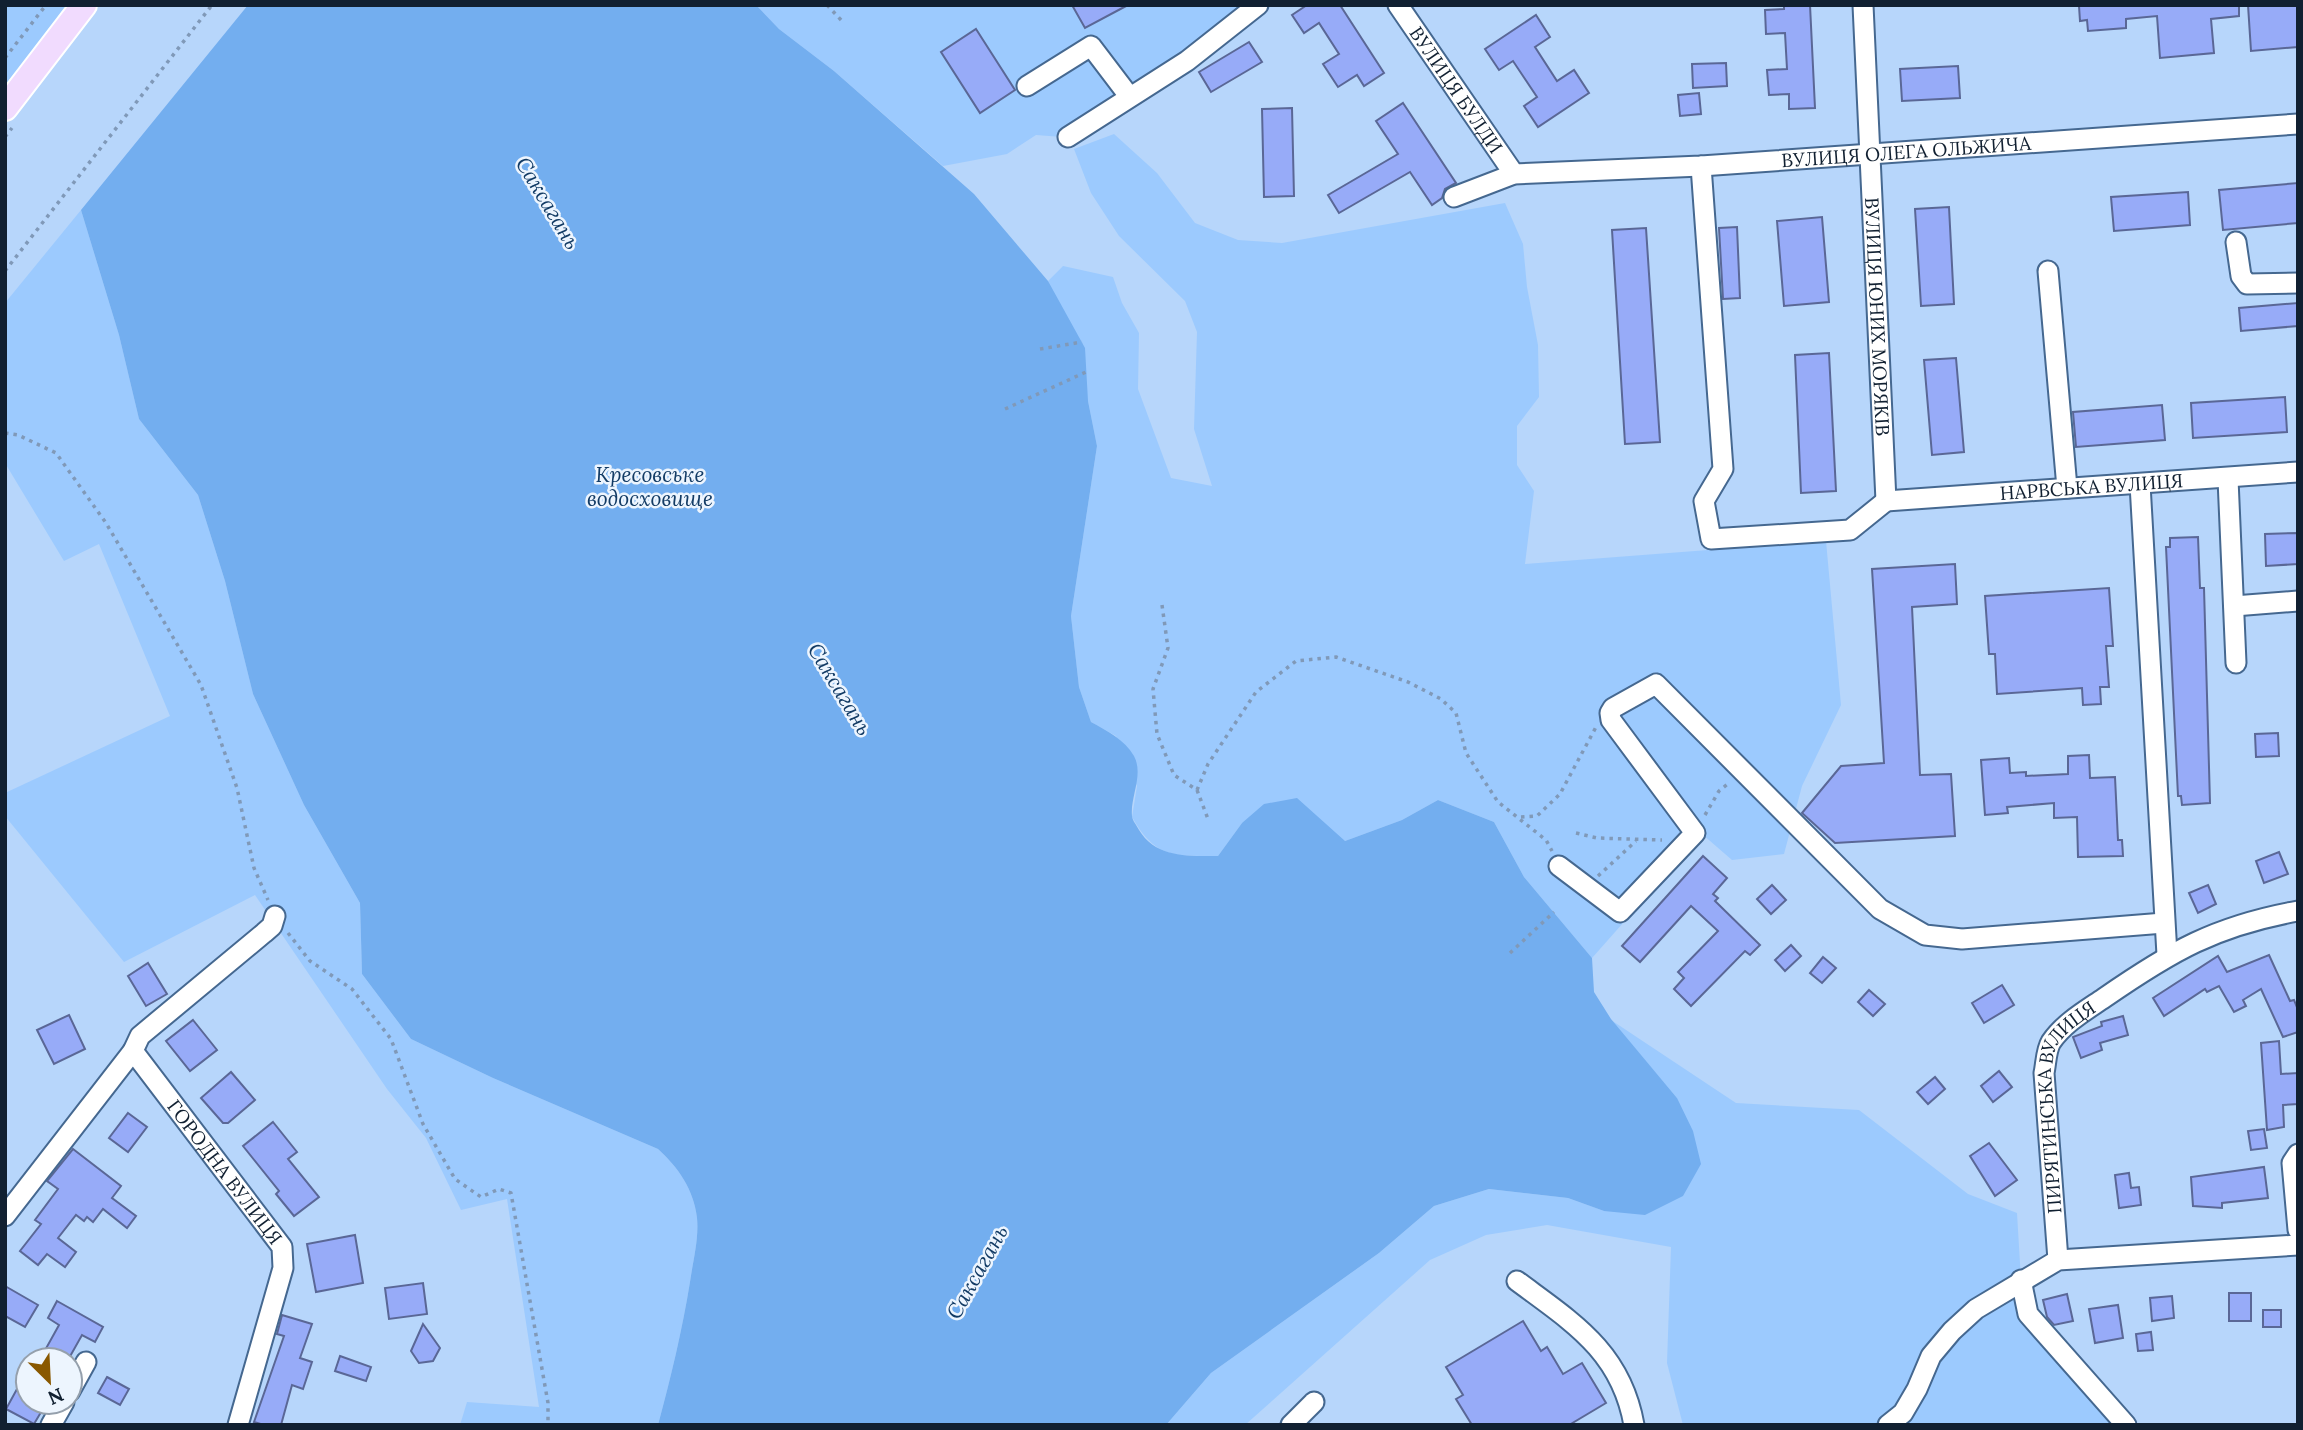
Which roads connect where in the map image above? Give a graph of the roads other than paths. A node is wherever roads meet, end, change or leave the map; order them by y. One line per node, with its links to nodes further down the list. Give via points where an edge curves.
1 (84, 5): 7 (main road)
2 (1258, 5): 6 (street, via 1187,61)
3 (1398, 5): 12 (street, ВУЛИЦЯ БУЛДИ)
4 (1863, 5): 10 (street, ВУЛИЦЯ ЮНИХ МОРЯКІВ)
5 (1027, 86): 6 (street, via 1091,47)
6 (1129, 96): 9 (street)
7 (5, 108)
8 (2298, 124): 10 (street, ВУЛИЦЯ ОЛЕГА ОЛЬЖИЧА)
9 (1068, 137)
10 (1871, 155): 11 (street, ВУЛИЦЯ ОЛЕГА ОЛЬЖИЧА); 21 (street, ВУЛИЦЯ ЮНИХ МОРЯКІВ)
11 (1701, 166): 12 (street, ВУЛИЦЯ ОЛЕГА ОЛЬЖИЧА); 21 (street, via 1723,469 1704,501 1711,539 1850,530)
12 (1514, 174): 13 (street, ВУЛИЦЯ ОЛЕГА ОЛЬЖИЧА)
13 (1454, 197)
14 (2236, 243): 16 (street, via 2241,276 2247,284)
15 (2048, 271): 20 (street)
16 (2298, 283)
17 (2298, 472): 18 (street, НАРВСЬКА ВУЛИЦЯ)
18 (2228, 479): 19 (street, НАРВСЬКА ВУЛИЦЯ); 23 (street)
19 (2140, 484): 20 (street, НАРВСЬКА ВУЛИЦЯ); 28 (street)
20 (2067, 488): 21 (street, НАРВСЬКА ВУЛИЦЯ)
21 (1885, 501)
22 (2298, 601): 23 (street)
23 (2234, 606): 24 (street)
24 (2236, 663)
25 (1559, 866): 28 (street, via 1620,912 1690,835 1609,713 1656,684 1880,909 1925,935 1962,939)
26 (2298, 911): 29 (street, ПИРЯТИНСЬКА ВУЛИЦЯ, via 2213,933)
27 (275, 915): 30 (street, via 272,926 140,1036)
28 (2164, 923): 29 (street)
29 (2167, 954): 35 (street, ПИРЯТИНСЬКА ВУЛИЦЯ, via 2068,1023 2050,1044 2044,1073)
30 (133, 1051): 32 (street); 41 (street, ГОРОДНА ВУЛИЦЯ, via 282,1247 283,1268)
31 (2298, 1154): 33 (street, via 2292,1163)
32 (5, 1216)
33 (2298, 1230)
34 (2298, 1245): 35 (street)
35 (2058, 1261): 36 (street)
36 (2021, 1280): 44 (street, via 1952,1331 1931,1356 1903,1413); 45 (street, via 2028,1314)
37 (1517, 1281): 43 (street, via 1590,1335 1617,1373)
38 (86, 1362): 39 (street)
39 (84, 1366)
40 (1314, 1402): 42 (street)
41 (239, 1425)
42 (1291, 1425)
43 (1634, 1425)
44 (1888, 1425)
45 (2126, 1425)

